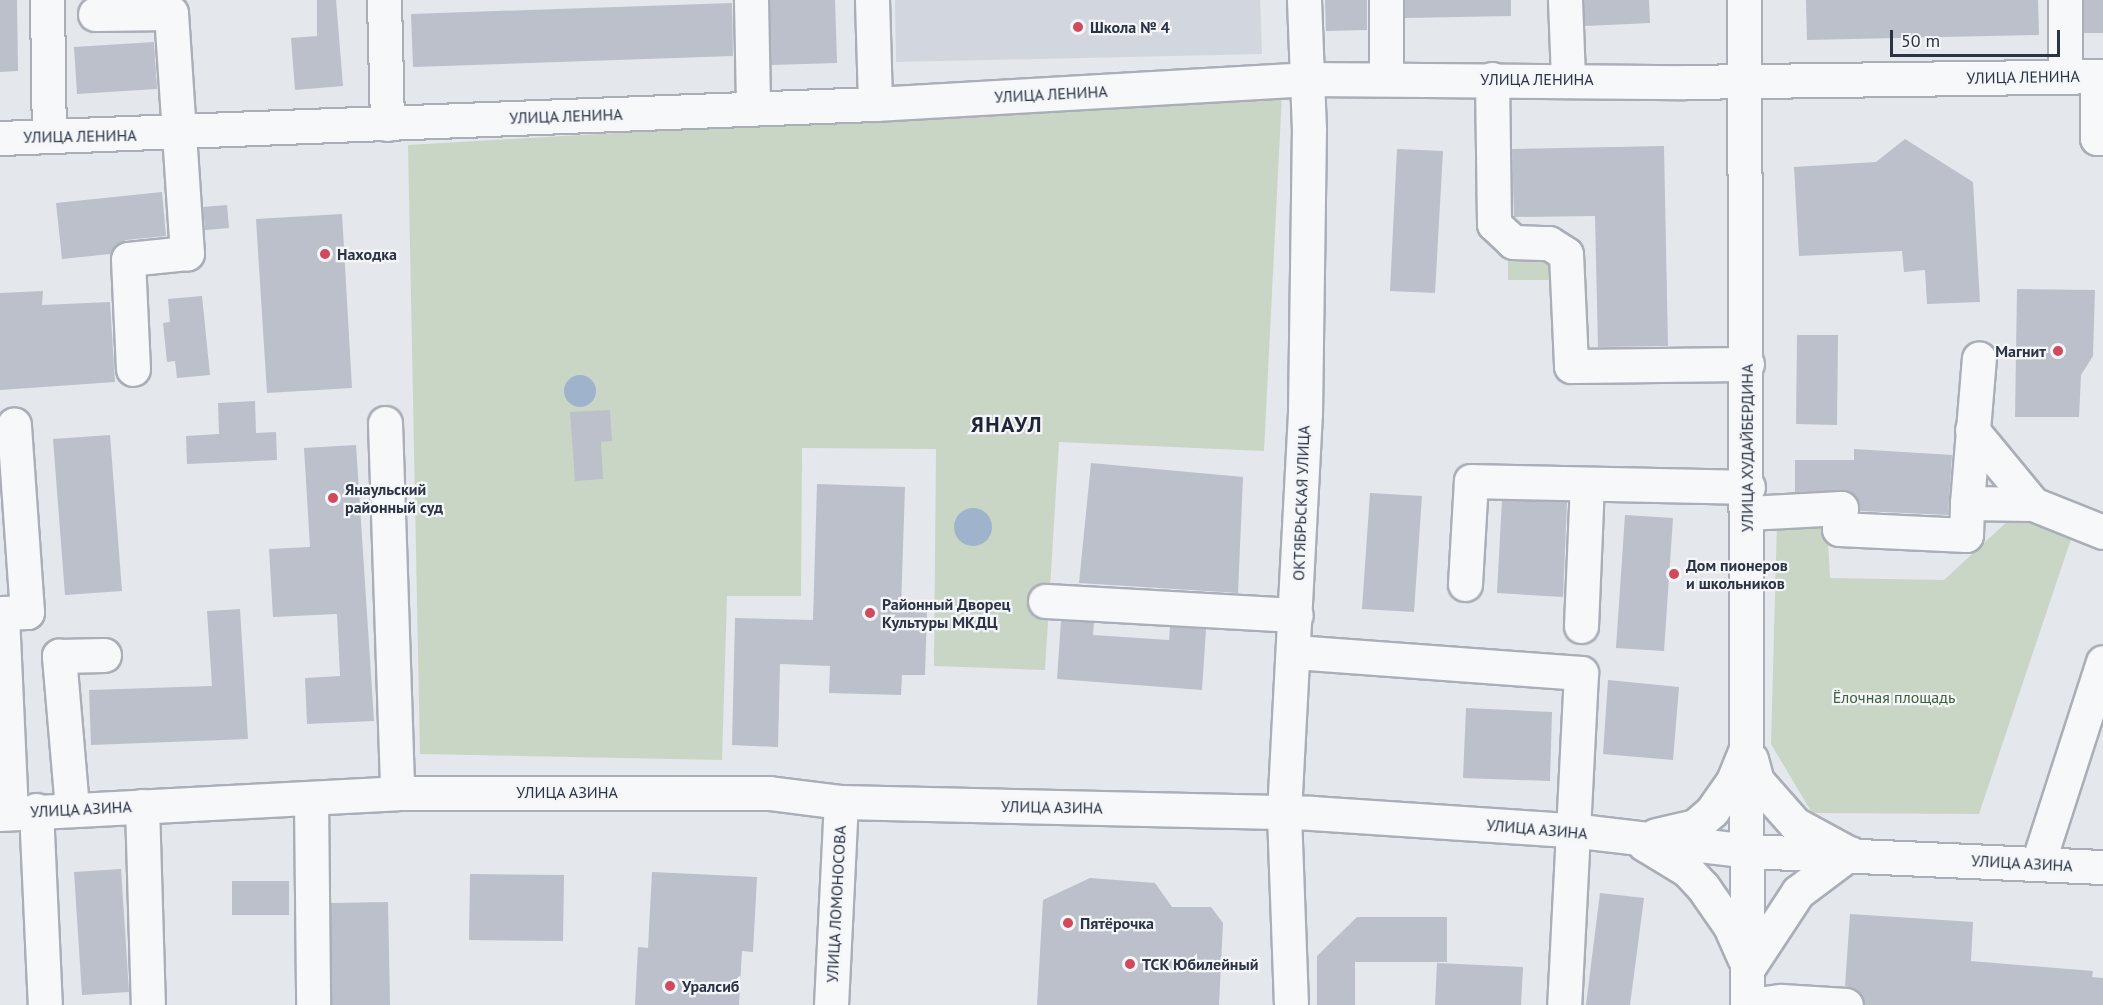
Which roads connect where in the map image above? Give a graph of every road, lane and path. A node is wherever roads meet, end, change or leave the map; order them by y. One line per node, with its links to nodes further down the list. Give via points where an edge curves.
1 (47, 0): 21 (street)
2 (384, 0): 19 (street)
3 (751, 0): 18 (street)
4 (872, 0): 17 (street)
5 (1304, 0): 13 (street, ОКТЯБРЬСКАЯ УЛИЦА)
6 (1386, 0): 14 (street)
7 (1565, 0): 12 (street)
8 (1744, 0): 16 (street, УЛИЦА ХУДАЙБЕРДИНА)
9 (2065, 0): 11 (street)
10 (95, 14): 20 (street, via 171,13)
11 (2088, 76): 16 (street, УЛИЦА ЛЕНИНА); 23 (street, via 2097,138)
12 (1568, 78): 15 (street, УЛИЦА ЛЕНИНА); 16 (street, УЛИЦА ЛЕНИНА)
13 (1305, 79): 14 (street, УЛИЦА ЛЕНИНА); 17 (street, УЛИЦА ЛЕНИНА); 37 (street, ОКТЯБРЬСКАЯ УЛИЦА, via 1309,130 1305,413)
14 (1386, 79): 15 (street, УЛИЦА ЛЕНИНА)
15 (1492, 79): 25 (street, via 1494,224 1513,242 1549,243 1566,254 1570,366)
16 (1746, 81): 25 (street, УЛИЦА ХУДАЙБЕРДИНА)
17 (875, 104): 18 (street, УЛИЦА ЛЕНИНА)
18 (753, 108): 19 (street, УЛИЦА ЛЕНИНА)
19 (387, 124): 20 (street, УЛИЦА ЛЕНИНА)
20 (178, 134): 21 (street, УЛИЦА ЛЕНИНА); 26 (street, via 187,253 128,260)
21 (49, 136): 22 (street, УЛИЦА ЛЕНИНА)
22 (0, 138)
23 (2103, 138)
24 (1979, 358): 29 (street)
25 (1747, 364): 31 (street, УЛИЦА ХУДАЙБЕРДИНА)
26 (133, 369)
27 (385, 423): 43 (street)
28 (14, 424): 48 (street, via 27,612 2,613)
29 (1972, 430): 32 (street); 33 (street)
30 (1587, 484): 31 (street); 35 (street, via 1471,481); 38 (street)
31 (1748, 500): 32 (street, via 1841,508 1839,529 1966,535); 42 (street, УЛИЦА ХУДАЙБЕРДИНА)
32 (1967, 503): 33 (street)
33 (2033, 504): 34 (street)
34 (2103, 532)
35 (1465, 585)
36 (1045, 600): 37 (street)
37 (1296, 615): 39 (street, ОКТЯБРЬСКАЯ УЛИЦА)
38 (1581, 626)
39 (1294, 652): 49 (street, ОКТЯБРЬСКАЯ УЛИЦА); 50 (street, via 1581,673)
40 (104, 655): 47 (street, via 59,656)
41 (2103, 662): 54 (street)
42 (1748, 744): 51 (street, via 1733,781 1695,826); 52 (street, УЛИЦА ХУДАЙБЕРДИНА); 53 (street, via 1757,781 1774,801 1796,824)
43 (397, 793): 44 (street, УЛИЦА АЗИНА); 45 (street, УЛИЦА АЗИНА, via 769,794)
44 (311, 799): 46 (street, УЛИЦА АЗИНА); 60 (street)
45 (841, 802): 49 (street, УЛИЦА АЗИНА); 61 (street, УЛИЦА ЛОМОНОСОВА)
46 (142, 806): 47 (street, УЛИЦА АЗИНА); 59 (street)
47 (72, 808): 48 (street, УЛИЦА АЗИНА)
48 (16, 812): 58 (street)
49 (1284, 813): 50 (street, УЛИЦА АЗИНА); 62 (street, ОКТЯБРЬСКАЯ УЛИЦА)
50 (1571, 830): 51 (street, УЛИЦА АЗИНА); 63 (street)
51 (1634, 839): 52 (street, УЛИЦА АЗИНА); 56 (street, via 1687,870 1703,887 1730,926)
52 (1749, 851): 53 (street, УЛИЦА АЗИНА); 56 (street, УЛИЦА ХУДАЙБЕРДИНА)
53 (1850, 853): 54 (street, УЛИЦА АЗИНА); 56 (street, via 1798,892)
54 (2038, 863): 55 (street, УЛИЦА АЗИНА)
55 (2103, 867)
56 (1748, 968): 57 (street, УЛИЦА ХУДАЙБЕРДИНА)
57 (1765, 1004): 64 (street)
58 (45, 1005)
59 (148, 1005)
60 (313, 1005)
61 (831, 1005)
62 (1291, 1005)
63 (1564, 1005)
64 (1846, 1005)

